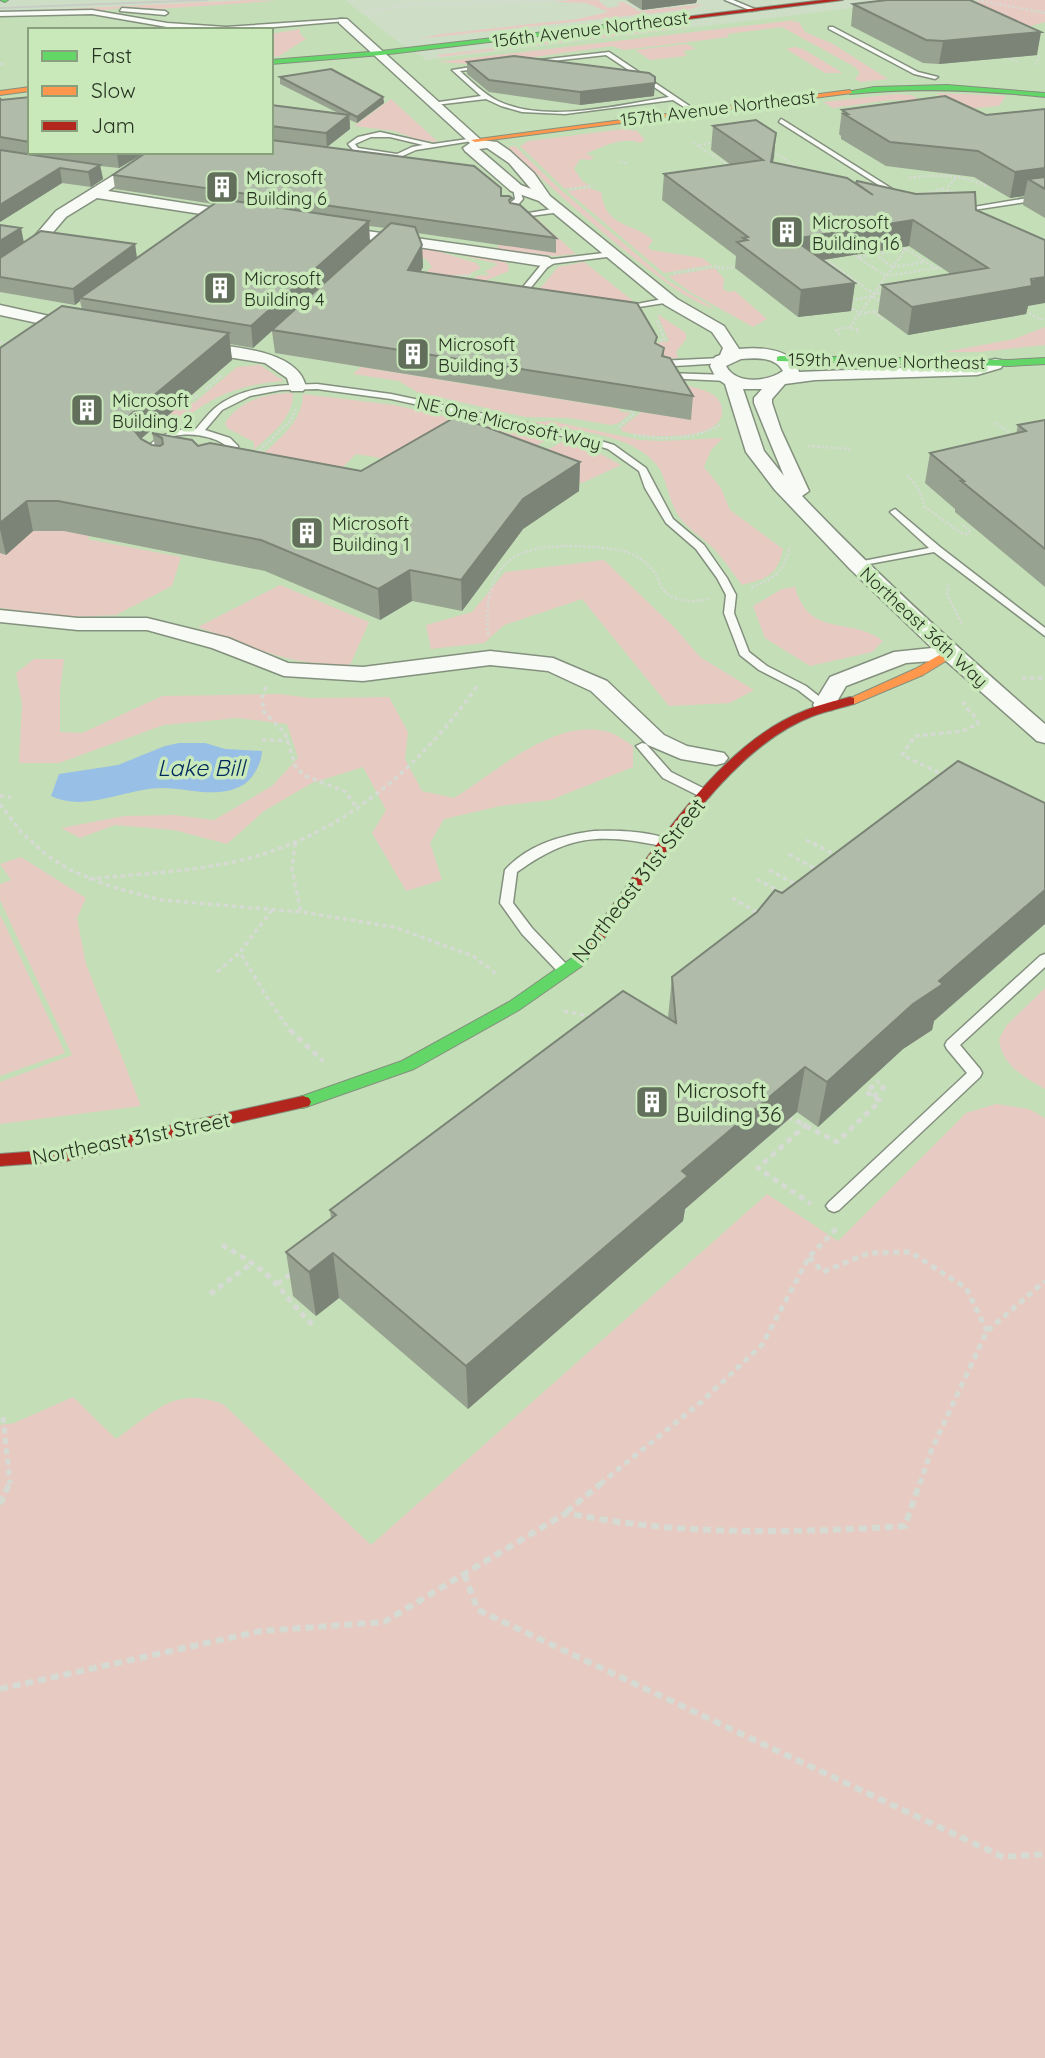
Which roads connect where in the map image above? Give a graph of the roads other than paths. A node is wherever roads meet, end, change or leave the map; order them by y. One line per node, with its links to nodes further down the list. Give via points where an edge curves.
1 (728, 0): 3 (lane)
2 (840, 0): 3 (street, 156th Avenue Northeast)
3 (750, 5): 11 (street, 156th Avenue Northeast)
4 (165, 13): 6 (lane, via 127,9)
5 (0, 14): 6 (lane)
6 (111, 14): 8 (lane)
7 (343, 21): 9 (lane); 11 (street)
8 (211, 28)
9 (241, 28)
10 (831, 28): 18 (lane, via 916,73)
11 (381, 53): 12 (street, 156th Avenue Northeast); 15 (street, 156th Avenue Northeast, via 351,62); 26 (street)
12 (273, 62)
13 (496, 66): 23 (lane, via 455,70)
14 (563, 68): 17 (lane, via 523,63 607,53)
15 (273, 70)
16 (629, 75): 17 (lane)
17 (642, 77): 24 (lane)
18 (935, 77)
19 (28, 89): 20 (street)
20 (0, 93)
21 (1045, 95): 27 (street, 157th Avenue Northeast, via 962,86 877,88)
22 (28, 97): 25 (street)
23 (486, 97): 24 (lane, via 503,106 549,113); 26 (lane)
24 (673, 98): 27 (lane)
25 (0, 101)
26 (435, 103): 29 (street)
27 (694, 111): 29 (street, 157th Avenue Northeast)
28 (781, 121): 40 (lane)
29 (477, 142): 30 (lane); 36 (street, via 470,148); 39 (street, via 494,145 539,185)
30 (431, 145): 33 (lane); 33 (lane, via 378,134 351,144 356,150)
31 (158, 154): 35 (street)
32 (344, 155): 33 (street, via 385,160)
33 (391, 155)
34 (96, 172): 35 (street)
35 (123, 176): 37 (street)
36 (516, 188): 39 (street); 41 (lane, via 519,199)
37 (95, 193): 44 (street); 53 (street, via 61,215 33,247)
38 (1045, 197): 43 (lane)
39 (544, 198): 42 (street)
40 (909, 202)
41 (506, 207)
42 (558, 210): 45 (lane); 50 (street)
43 (945, 210)
44 (216, 213): 46 (street); 47 (street)
45 (515, 216)
46 (256, 219)
47 (196, 227)
48 (310, 227): 49 (street)
49 (386, 239): 51 (street); 52 (street)
50 (612, 254): 52 (lane); 55 (street)
51 (368, 255)
52 (548, 262): 54 (lane, via 518,298)
53 (0, 269)
54 (529, 299)
55 (668, 300): 57 (lane); 59 (street)
56 (82, 309): 60 (street)
57 (612, 309)
58 (0, 310): 60 (street)
59 (688, 310): 61 (street); 69 (street, via 724,334 731,348)
60 (61, 324): 62 (street); 66 (street)
61 (735, 324)
62 (100, 331)
63 (750, 338): 67 (street)
64 (275, 340): 68 (street)
65 (179, 344): 68 (street)
66 (28, 350)
67 (762, 354): 69 (street); 70 (street)
68 (251, 356): 77 (street, via 270,359 295,376)
69 (724, 359): 72 (lane); 75 (street, Northeast 36th Way, via 719,371)
70 (780, 359): 73 (street, 159th Avenue Northeast); 76 (street, via 791,368)
71 (1045, 361): 73 (street, 159th Avenue Northeast)
72 (659, 364)
73 (995, 364): 76 (street, 159th Avenue Northeast, via 977,370)
74 (666, 376): 75 (lane)
75 (730, 379): 76 (street, 159th Avenue Northeast, via 756,384); 82 (street, Northeast 36th Way, via 755,452)
76 (781, 380): 82 (street, Northeast 36th Way, via 763,403)
77 (297, 387): 78 (lane, NE One Microsoft Way, via 234,401 213,413); 88 (lane, NE One Microsoft Way, via 360,389 578,437 624,454 643,470 669,521 712,562 731,595 729,613 744,653)
78 (198, 432): 79 (lane, via 178,433 149,447 145,456); 80 (lane, via 216,434 235,448 232,458)
79 (150, 465)
80 (212, 468)
81 (895, 512): 83 (lane)
82 (806, 514): 84 (street, Northeast 36th Way)
83 (936, 550): 84 (lane); 86 (lane)
84 (857, 565): 87 (street, Northeast 36th Way)
85 (0, 616): 91 (street, via 78,624 148,624 220,643 284,669 363,674 490,658 535,661 569,670 599,686 656,740 681,752)
86 (1045, 633)
87 (950, 653): 88 (street, Northeast 31st Street, via 902,657 838,682); 89 (street, Northeast 36th Way)
88 (824, 705): 92 (street, Northeast 31st Street, via 783,726 736,761)
89 (1045, 736)
90 (642, 746): 92 (lane, via 667,775)
91 (716, 758)
92 (705, 794): 93 (street, Northeast 31st Street)
93 (668, 843): 95 (street, Northeast 31st Street, via 605,928); 95 (lane, via 619,833 586,835 546,846 511,870 506,903)
94 (1045, 959): 97 (lane, via 952,1045 975,1073)
95 (565, 971): 96 (street, Northeast 31st Street, via 514,1006 456,1032 408,1065 288,1107 66,1155)
96 (0, 1160)
97 (834, 1206)

